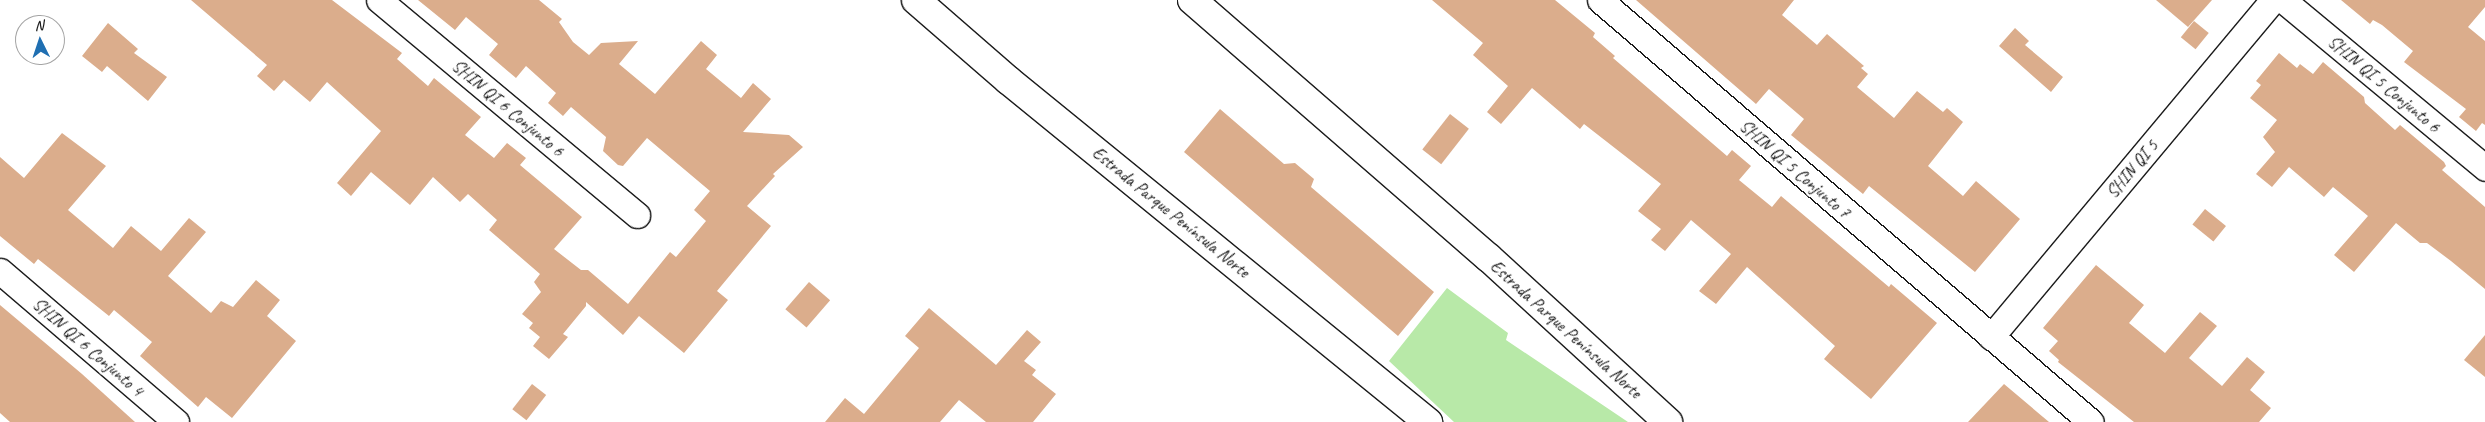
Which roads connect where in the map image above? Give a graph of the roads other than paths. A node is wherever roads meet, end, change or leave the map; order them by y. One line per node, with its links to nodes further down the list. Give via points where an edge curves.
1 (379, 0): 8 (street, SHIN QI 6 Conjunto 6)
2 (916, 0): 12 (main road, Estrada Parque Península Norte, via 1015,86)
3 (1192, 0): 13 (main road, Estrada Parque Península Norte, via 1489,258)
4 (1600, 0): 10 (street, SHIN QI 5 Conjunto 7)
5 (2273, 0): 10 (street, SHIN QI 5)
6 (2284, 0): 7 (street, SHIN QI 5 Conjunto 6)
7 (2485, 168)
8 (636, 215)
9 (0, 272): 11 (street, SHIN QI 6 Conjunto 4)
10 (1991, 338): 14 (street, SHIN QI 5 Conjunto 7)
11 (176, 422)
12 (1428, 422)
13 (1668, 422)
14 (2091, 422)

